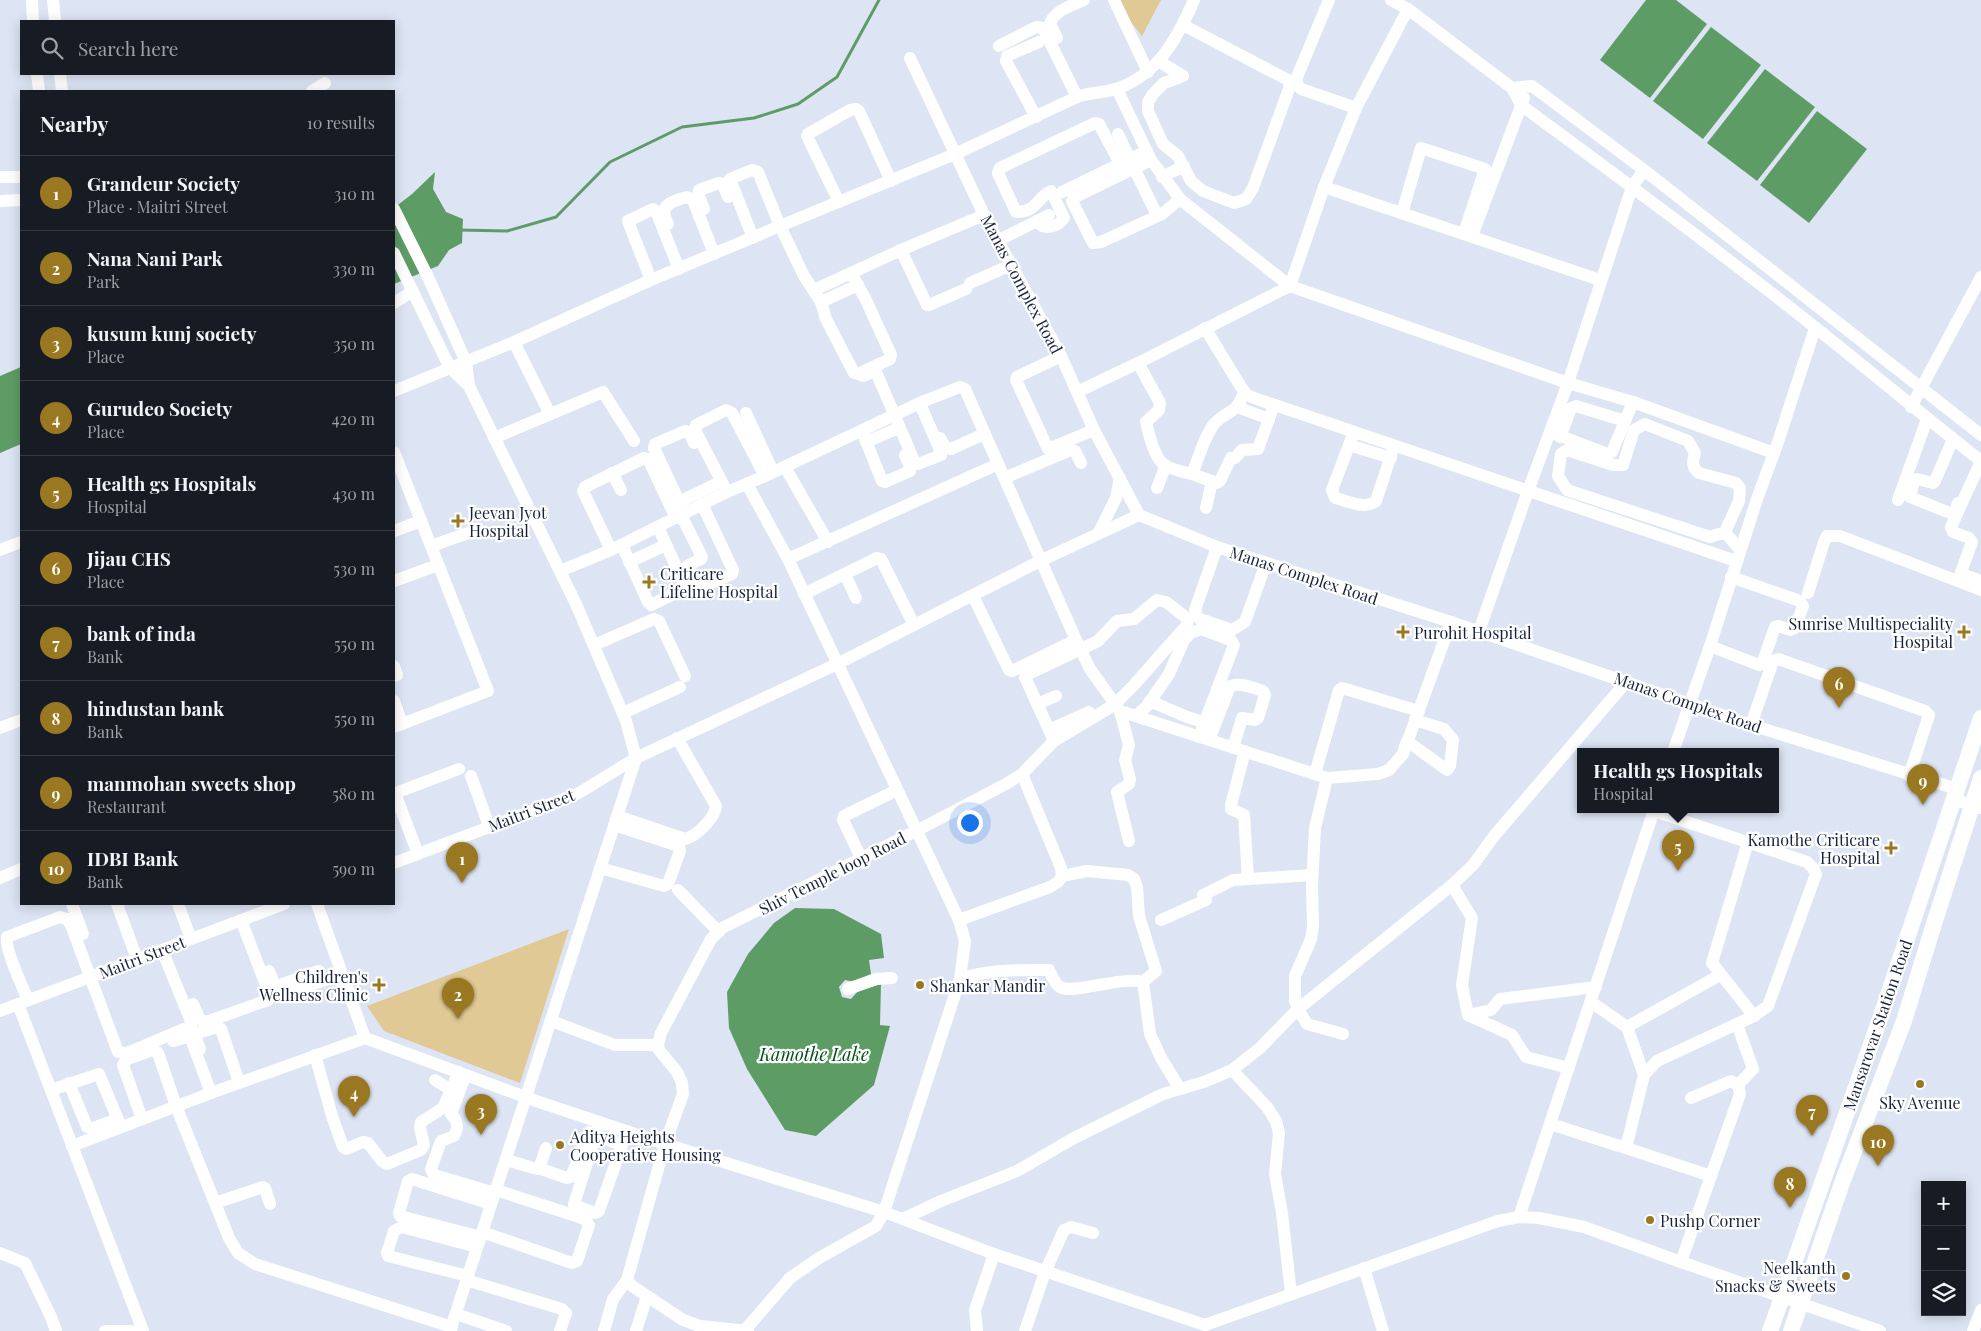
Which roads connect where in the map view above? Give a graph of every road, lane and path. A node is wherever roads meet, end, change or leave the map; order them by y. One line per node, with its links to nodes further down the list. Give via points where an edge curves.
1 (32, 0): 9 (street)
2 (53, 0): 10 (street)
3 (1084, 0): 24 (street, via 1056,14 1050,24)
4 (1114, 0): 16 (street)
5 (1194, 0): 11 (street)
6 (1329, 0): 26 (street, via 1297,77 1297,85 1300,90)
7 (1391, 0): 8 (street)
8 (1408, 9): 20 (street); 26 (street)
9 (33, 20)
10 (55, 20)
11 (1183, 25): 15 (street); 33 (street, via 1288,80 1290,86 1253,188 1246,199 1234,203 1203,191 1191,181)
12 (1039, 42): 27 (street, via 1007,56 1006,61)
13 (999, 46): 24 (street, via 1036,27 1043,28)
14 (910, 58): 29 (street, Manas Complex Road)
15 (1160, 62): 16 (street); 33 (street, via 1182,75 1164,83 1153,94 1148,102 1148,111 1163,144 1178,156)
16 (1148, 72): 21 (street)
17 (38, 75): 22 (street)
18 (60, 75): 23 (street)
19 (1532, 86): 20 (street); 25 (street); 34 (street)
20 (1512, 88): 25 (street)
21 (1118, 89): 24 (street); 30 (street)
22 (39, 90)
23 (62, 90)
24 (1082, 96): 27 (street)
25 (1520, 105): 41 (street); 52 (street)
26 (1356, 108): 40 (street)
27 (1036, 117): 29 (street)
28 (1118, 134): 32 (street)
29 (955, 154): 39 (street); 49 (street, Manas Complex Road)
30 (1149, 155): 32 (street); 38 (street)
31 (1117, 158): 42 (street, via 1100,124 1095,123 1000,168 998,173 1016,212 1036,206 1043,195)
32 (1132, 163): 42 (street); 50 (street); 50 (street, via 1072,201 1096,244)
33 (1184, 166): 38 (street)
34 (1644, 170): 41 (street); 81 (street)
35 (1086, 174): 42 (street)
36 (0, 177): 37 (street)
37 (20, 177)
38 (1162, 177): 43 (street)
39 (891, 181): 46 (street); 46 (street, via 859,111 850,110 807,136)
40 (1324, 187): 48 (street); 65 (street)
41 (1632, 187): 63 (street); 71 (street)
42 (1057, 192): 54 (street, via 1064,218 1061,223 1044,227 1040,225 1043,218)
43 (1180, 199): 50 (street); 65 (street)
44 (20, 200): 45 (street)
45 (0, 201)
46 (839, 202): 51 (street)
47 (395, 211): 74 (street)
48 (1402, 213): 52 (street); 52 (street, via 1421,148 1485,169)
49 (984, 215): 54 (street, Manas Complex Road); 55 (street)
50 (1158, 216)
51 (780, 226): 53 (street); 53 (street, via 758,172 752,170 740,174 730,180); 67 (street)
52 (1468, 235): 63 (street)
53 (749, 240): 56 (street); 56 (street, via 723,184 699,190)
54 (999, 240): 58 (street, Manas Complex Road)
55 (901, 250): 58 (street, via 927,305); 60 (street)
56 (717, 253): 59 (street); 59 (street, via 692,200 687,197 666,205 664,216)
57 (395, 255): 66 (street)
58 (1011, 264): 73 (street, Manas Complex Road)
59 (682, 268): 62 (street); 62 (street, via 653,209 628,220)
60 (851, 274): 64 (street); 67 (street)
61 (1981, 277): 81 (street)
62 (652, 280): 72 (street)
63 (1600, 280): 79 (street)
64 (858, 285): 69 (street); 69 (street, via 891,355 890,359 858,374 854,373 826,319)
65 (1290, 286): 70 (street); 79 (street)
66 (412, 290): 68 (street); 76 (street)
67 (814, 290): 69 (street)
68 (395, 302)
69 (821, 302)
70 (1206, 328): 77 (street); 84 (street)
71 (1815, 328): 89 (street); 109 (street)
72 (514, 342): 74 (street); 91 (street)
73 (1061, 356): 83 (street, Manas Complex Road); 98 (street, via 1016,380 1048,449)
74 (466, 362): 76 (street); 80 (street)
75 (892, 362): 92 (street, via 880,371)
76 (450, 368): 80 (street); 82 (street)
77 (1139, 373): 83 (street); 114 (street, via 1160,403 1159,410 1146,422 1158,456)
78 (856, 380): 92 (street, via 876,372)
79 (1568, 382): 86 (street); 100 (street)
80 (469, 386): 103 (street)
81 (1921, 389): 89 (street); 102 (street)
82 (395, 391)
83 (1077, 392): 98 (street, Manas Complex Road)
84 (1244, 392): 87 (street); 88 (street)
85 (922, 402): 92 (street); 92 (street, via 941,455 915,463); 99 (street, via 944,448 951,449); 99 (street, via 960,387 965,389)
86 (1633, 402): 95 (street); 109 (street)
87 (1274, 405): 93 (street); 97 (street)
88 (1236, 407): 93 (street); 117 (street, via 1216,422 1208,434)
89 (1911, 407): 94 (street)
90 (746, 413): 115 (street)
91 (550, 414): 103 (street); 105 (street, via 602,392)
92 (894, 415): 96 (street); 101 (street)
93 (1269, 419): 120 (street, via 1258,449 1242,450 1231,458 1220,481)
94 (1927, 419): 104 (street); 127 (street)
95 (1625, 421): 100 (street, via 1576,406 1571,408); 100 (street, via 1612,452 1608,454)
96 (894, 430): 101 (street); 101 (street, via 910,471 885,482)
97 (1354, 432): 107 (street); 108 (street)
98 (1096, 433): 106 (street); 119 (street, Manas Complex Road)
99 (984, 434): 113 (street)
100 (1555, 435): 126 (street)
101 (864, 436): 115 (street)
102 (1981, 436)
103 (494, 438): 153 (street)
104 (1953, 439): 111 (street); 111 (street, via 1935,481 1917,479 1910,497 1950,513 1955,511)
105 (634, 441)
106 (1079, 445)
107 (1349, 445): 108 (street); 108 (street, via 1332,490 1335,498 1366,506 1376,501)
108 (1392, 452): 126 (street)
109 (1774, 453): 147 (street)
110 (395, 455): 133 (street)
111 (1978, 458): 157 (street, via 1951,527 1952,532 1970,538 1972,542 1962,572)
112 (1081, 463): 118 (street, via 1075,451 1071,450)
113 (998, 464): 118 (street); 141 (street)
114 (1166, 465): 117 (street); 123 (street)
115 (774, 472): 122 (street); 125 (street, via 732,413 726,410 696,425 695,430); 141 (street)
116 (612, 473): 124 (street); 130 (street, via 648,459); 144 (street, via 583,491)
117 (1192, 474): 120 (street)
118 (1004, 478): 149 (street)
119 (1120, 478): 131 (street, Manas Complex Road); 139 (street, via 1116,498)
120 (1212, 481): 129 (street)
121 (1563, 483): 126 (street); 138 (street, via 1567,490 1710,537); 138 (street, via 1558,476 1559,460 1566,450 1613,465 1623,465 1634,430 1645,424 1688,440 1695,453 1694,470 1699,474 1736,483 1740,488 1739,501)
122 (747, 484): 125 (street); 148 (street)
123 (1157, 488)
124 (621, 490)
125 (720, 491): 128 (street); 130 (street); 130 (street, via 689,432 655,444)
126 (1534, 493): 147 (street); 165 (street)
127 (1898, 500)
128 (702, 504): 130 (street); 132 (street)
129 (1206, 508)
130 (680, 512): 134 (street); 135 (street)
131 (1139, 515): 139 (street, Maitri Street); 145 (street, Manas Complex Road)
132 (708, 518): 135 (street); 135 (street, via 732,574 700,587 696,585 687,566 702,557)
133 (421, 520): 137 (street); 143 (street)
134 (658, 527): 142 (street); 144 (street)
135 (688, 529)
136 (477, 530): 143 (street)
137 (395, 531)
138 (1726, 532): 147 (street)
139 (1098, 534): 149 (street, Maitri Street)
140 (20, 542): 146 (street)
141 (828, 542): 148 (street)
142 (666, 545): 150 (street); 150 (street, via 685,586 651,605)
143 (431, 546): 152 (street)
144 (616, 547): 150 (street); 153 (street)
145 (1217, 547): 151 (street, Manas Complex Road); 151 (street, via 1195,610 1196,616 1232,630 1245,622)
146 (0, 550)
147 (1738, 555): 155 (street)
148 (788, 559): 160 (street)
149 (1042, 560): 161 (street, Maitri Street); 166 (street)
150 (629, 562)
151 (1266, 563): 163 (street, Manas Complex Road)
152 (438, 565): 156 (street); 185 (street, via 488,691)
153 (560, 571): 167 (street)
154 (845, 574): 160 (street); 162 (street); 164 (street, via 880,559)
155 (1731, 577): 168 (street); 168 (street, via 1800,601 1802,606 1796,628 1775,627 1759,665)
156 (395, 581)
157 (1981, 581)
158 (1981, 590): 159 (street, via 1840,536 1827,536)
159 (1808, 593)
160 (804, 594): 169 (street)
161 (973, 596): 164 (street, Maitri Street); 166 (street, via 1009,670)
162 (856, 598)
163 (1451, 622): 165 (street, Manas Complex Road); 179 (street)
164 (914, 625): 169 (street, Maitri Street)
165 (1479, 631): 170 (street, Manas Complex Road)
166 (1078, 644): 174 (street, via 1026,675); 176 (street, via 1090,670); 176 (street, via 1098,642 1117,621 1134,619 1157,600 1166,602 1188,619 1187,625)
167 (594, 645): 178 (street); 178 (street, via 654,619 659,621 682,682)
168 (1710, 646): 173 (street)
169 (837, 664): 188 (street, Maitri Street); 201 (street)
170 (1627, 681): 173 (street, Manas Complex Road); 219 (street, via 1494,836 1473,865)
171 (1056, 696): 174 (street)
172 (1150, 701): 180 (street); 183 (street); 183 (street, via 1169,674 1191,632 1201,629 1231,640 1234,645)
173 (1689, 702): 184 (street, Manas Complex Road); 191 (street)
174 (1037, 704): 187 (street)
175 (395, 707): 185 (street)
176 (1117, 708): 180 (street); 187 (street); 208 (street, via 1129,745 1126,760 1129,784 1117,792)
177 (1089, 712): 187 (street)
178 (623, 713): 193 (street)
179 (1417, 715): 190 (street); 190 (street, via 1444,729 1453,740 1450,766 1447,770); 197 (street, via 1342,688)
180 (1136, 716): 189 (street)
181 (1981, 718): 200 (main road, Mansarovar Station Road)
182 (20, 720): 186 (street)
183 (1203, 722): 189 (street)
184 (1751, 724): 198 (street, Manas Complex Road); 198 (street, via 1773,661 1778,659 1925,711 1929,715)
185 (398, 726)
186 (0, 728)
187 (1051, 735): 195 (street)
188 (677, 738): 193 (street, Maitri Street); 205 (street, via 716,806 716,813 692,838 685,839)
189 (1204, 738): 192 (street); 192 (street, via 1230,686 1263,691 1265,695 1258,718 1242,718)
190 (1408, 742): 197 (street, via 1389,770 1378,774)
191 (1674, 748)
192 (1239, 750): 197 (street); 218 (street, via 1230,805 1244,815)
193 (636, 758): 205 (street); 206 (street, Maitri Street, via 579,793)
194 (459, 769): 210 (street, via 398,792 396,796)
195 (1022, 774): 207 (street); 216 (street, via 1062,868)
196 (471, 776): 206 (street)
197 (1321, 776): 215 (street)
198 (1909, 776): 200 (street, Manas Complex Road)
199 (1981, 780): 200 (street); 202 (main road, Mansarovar Station Road)
200 (1957, 787): 202 (street); 249 (main road, Mansarovar Station Road)
201 (897, 790): 207 (street); 211 (street, via 844,816)
202 (1976, 806): 253 (main road, Mansarovar Station Road)
203 (1653, 813): 241 (street)
204 (1663, 813): 209 (street)
205 (615, 820): 213 (street); 213 (street, via 678,846 680,851 668,884 664,886)
206 (489, 826): 210 (street, Maitri Street)
207 (916, 831): 211 (street, Shiv Temple loop Road); 228 (street, Shiv Temple loop Road)
208 (1129, 841)
209 (1748, 842): 236 (street, via 1712,963); 251 (street, via 1807,862 1816,874 1768,1006)
210 (418, 854): 212 (street, Maitri Street)
211 (861, 858): 230 (street, Shiv Temple loop Road)
212 (395, 863)
213 (600, 868): 252 (street)
214 (20, 870): 217 (street)
215 (1312, 875): 218 (street); 246 (street, via 1314,927 1294,976)
216 (1062, 876): 228 (street, via 1050,887); 240 (street, via 1087,871 1128,875 1134,880 1139,916 1156,971)
217 (0, 878)
218 (1248, 879): 229 (street, via 1233,880 1203,895 1206,900)
219 (1452, 885): 246 (street); 250 (street, via 1472,918 1462,985)
220 (678, 890): 230 (street)
221 (72, 905): 237 (street)
222 (117, 905): 233 (street)
223 (121, 905): 233 (street)
224 (178, 905): 231 (street)
225 (281, 905): 227 (street, Maitri Street)
226 (317, 905): 235 (street)
227 (245, 918): 231 (street, Maitri Street); 232 (street, via 269,993 268,1000 263,1002 202,1022); 234 (street, via 274,984 281,985)
228 (959, 920): 239 (street, Shiv Temple loop Road, via 965,941)
229 (1161, 920)
230 (718, 932): 258 (street, Shiv Temple loop Road, via 711,939 661,1033)
231 (191, 939): 232 (street, Maitri Street)
232 (166, 949): 233 (street, Maitri Street); 237 (street, via 191,1026 127,1053 118,1052)
233 (139, 958): 237 (street, Maitri Street)
234 (319, 971)
235 (342, 974): 243 (street); 257 (street)
236 (1720, 975): 251 (street); 255 (street)
237 (94, 976): 244 (street, Maitri Street); 244 (street, via 71,925 63,917 9,935 6,944)
238 (892, 978): 242 (street, via 876,979)
239 (960, 979): 240 (street, via 976,973 1002,970 1049,970 1058,986 1068,990 1109,982); 292 (street, Shiv Temple loop Road)
240 (1143, 982): 268 (street, via 1150,1034)
241 (1596, 986): 245 (street); 250 (street, via 1500,999 1491,1010)
242 (848, 989)
243 (285, 994)
244 (23, 1002): 247 (street, Maitri Street); 269 (street)
245 (1591, 1002): 255 (street); 260 (street)
246 (1298, 1009): 256 (street, via 1306,1024); 261 (street, via 1260,1048)
247 (0, 1011)
248 (249, 1012): 265 (street, via 224,1022)
249 (1882, 1013): 253 (main road); 306 (main road, Mansarovar Station Road)
250 (1468, 1014): 260 (street, via 1512,1035 1526,1057)
251 (1754, 1016): 254 (street)
252 (551, 1020): 258 (street, via 615,1046); 272 (street)
253 (1904, 1020): 307 (main road, Mansarovar Station Road, via 1842,1183)
254 (1737, 1024): 263 (street, via 1657,1061); 267 (street, via 1753,1069)
255 (1627, 1027): 263 (street)
256 (1342, 1034)
257 (365, 1038): 259 (street); 262 (street)
258 (658, 1045): 281 (street, via 677,1072 683,1094)
259 (315, 1055): 265 (street); 270 (street, via 343,1147 368,1143 387,1164 421,1150 424,1145 421,1122 443,1108)
260 (1569, 1068): 278 (street)
261 (1232, 1070): 268 (street); 304 (street, via 1267,1107 1279,1132 1275,1174)
262 (462, 1074): 270 (street); 272 (street); 289 (street, via 451,1114 458,1124 457,1130 454,1136 441,1140 431,1169 434,1175)
263 (1644, 1075): 285 (street)
264 (435, 1080): 270 (street)
265 (242, 1081): 271 (street); 271 (street, via 221,1029 214,1026 197,1033 196,1039)
266 (69, 1083): 269 (street); 277 (street, via 87,1127); 277 (street, via 99,1074)
267 (1738, 1085): 273 (street, via 1726,1082); 288 (street, via 1740,1094)
268 (1180, 1089): 294 (street, via 1127,1111 1017,1171)
269 (51, 1090): 283 (street)
270 (451, 1090)
271 (213, 1092): 274 (street); 274 (street, via 191,1039 168,1043 165,1052)
272 (526, 1097): 276 (street); 286 (street)
273 (1691, 1098)
274 (180, 1104): 275 (street); 275 (street, via 156,1051 128,1059 123,1068); 290 (street)
275 (142, 1119): 277 (street)
276 (597, 1121): 279 (street); 280 (street); 284 (street, via 571,1177 541,1169)
277 (119, 1123): 283 (street)
278 (1550, 1124): 285 (street); 293 (street)
279 (627, 1131): 281 (street); 282 (street)
280 (595, 1135): 282 (street); 282 (street, via 576,1206 595,1213 599,1211)
281 (665, 1144): 292 (street); 303 (street)
282 (622, 1145)
283 (72, 1146): 314 (street)
284 (546, 1148)
285 (1626, 1148): 288 (street)
286 (506, 1160): 287 (street); 289 (street)
287 (537, 1169)
288 (1711, 1176): 299 (street)
289 (494, 1196): 296 (street); 296 (street, via 412,1179 408,1181 400,1216); 296 (street, via 585,1219 589,1224 577,1261 572,1263)
290 (214, 1203): 291 (street, via 263,1187); 309 (street, via 232,1246 255,1264)
291 (270, 1204)
292 (884, 1212): 294 (street); 319 (street, via 876,1226 790,1278)
293 (1519, 1218): 299 (street, via 1539,1218 1584,1227); 300 (street, via 1498,1220)
294 (903, 1219): 298 (street)
295 (1093, 1233): 301 (street, via 1071,1227 1064,1230)
296 (480, 1239): 302 (street); 302 (street, via 402,1226 394,1231 388,1256)
297 (0, 1253): 311 (street, via 25,1264)
298 (994, 1254): 301 (street); 320 (street, via 975,1310)
299 (1681, 1262): 306 (street)
300 (1364, 1268): 304 (street); 322 (street)
301 (1045, 1272): 310 (street); 321 (street)
302 (467, 1278): 309 (street); 316 (street, via 562,1309 566,1313)
303 (627, 1280): 305 (street); 317 (street, via 613,1299)
304 (1291, 1294): 310 (street)
305 (647, 1296): 318 (street); 319 (street, via 683,1320 700,1326)
306 (1782, 1297): 307 (street); 323 (main road, Mansarovar Station Road)
307 (1801, 1304): 324 (main road, Mansarovar Station Road); 325 (street)
308 (1981, 1310): 326 (street)
309 (453, 1324): 315 (street)
310 (1204, 1328)
311 (56, 1331)
312 (104, 1331): 313 (street)
313 (132, 1331)
314 (143, 1331)
315 (506, 1331)
316 (560, 1331)
317 (604, 1331)
318 (636, 1331)
319 (746, 1331)
320 (977, 1331)
321 (1025, 1331)
322 (1383, 1331)
323 (1770, 1331)
324 (1792, 1331)
325 (1880, 1331)
326 (1974, 1331)

